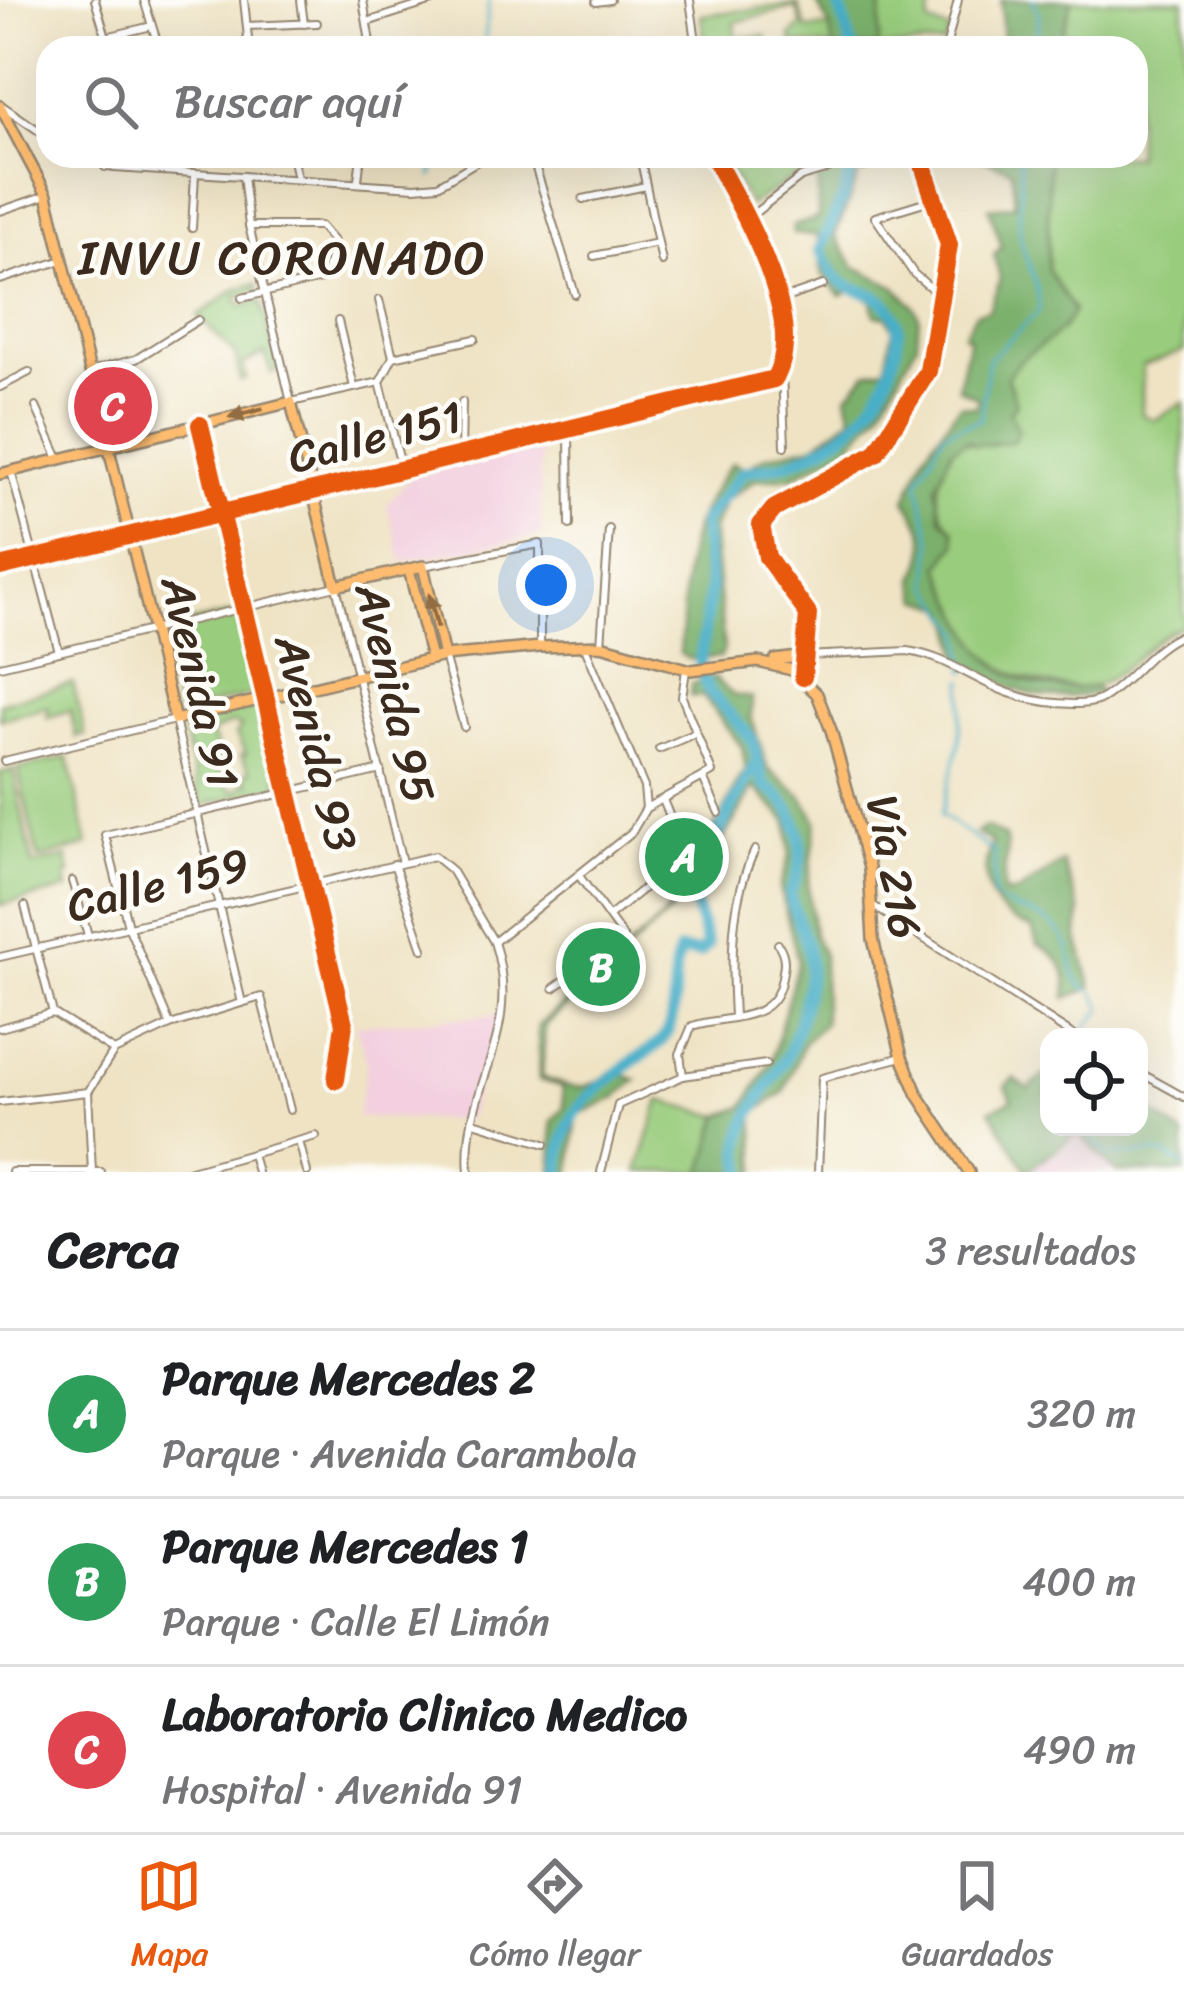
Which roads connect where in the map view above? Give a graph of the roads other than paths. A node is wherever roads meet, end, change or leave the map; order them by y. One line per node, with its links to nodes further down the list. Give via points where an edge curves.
1 (94, 0): 16 (street)
2 (145, 0): 14 (street)
3 (244, 0): 15 (street)
4 (301, 0): 13 (street)
5 (363, 0): 11 (street)
6 (436, 0): 11 (street)
7 (610, 0): 10 (street)
8 (690, 0): 21 (street)
9 (958, 0): 22 (street)
10 (596, 2)
11 (367, 22): 20 (street)
12 (317, 23): 13 (street)
13 (304, 24): 15 (street)
14 (152, 26): 17 (street); 18 (street)
15 (247, 26): 19 (street)
16 (105, 36)
17 (114, 36)
18 (155, 36)
19 (244, 36)
20 (369, 36)
21 (695, 36)
22 (949, 36)
23 (3, 110): 24 (street); 39 (main road, Avenida 91)
24 (36, 130)
25 (128, 168): 34 (street)
26 (295, 168): 36 (street)
27 (360, 168): 37 (street)
28 (467, 168): 37 (street, via 438,185)
29 (536, 168): 53 (street)
30 (642, 168): 38 (street)
31 (719, 168): 43 (street)
32 (922, 168): 41 (street)
33 (828, 169): 43 (street, via 801,177)
34 (195, 174): 35 (street); 45 (street)
35 (243, 176): 36 (street); 44 (street)
36 (297, 178): 37 (street)
37 (358, 180)
38 (646, 186): 40 (street); 46 (street)
39 (47, 195): 42 (street); 48 (main road, Avenida 91)
40 (583, 199)
41 (934, 199): 55 (street, via 950,244); 55 (street, via 874,217 914,274)
42 (0, 211)
43 (747, 219): 57 (street)
44 (249, 226): 52 (street); 52 (street, via 320,226 334,242 325,278)
45 (192, 228)
46 (658, 243): 47 (street); 49 (street)
47 (594, 256)
48 (63, 260): 50 (street); 63 (main road, Avenida 91)
49 (662, 262)
50 (0, 280)
51 (823, 285): 57 (street)
52 (264, 292): 54 (street); 68 (street)
53 (575, 294)
54 (242, 298)
55 (943, 298): 97 (street, via 928,371 886,442 774,509 761,525 767,557 808,614)
56 (379, 300): 61 (street)
57 (777, 302): 62 (street)
58 (198, 320): 63 (street, via 136,359)
59 (338, 321): 67 (street)
60 (475, 338): 61 (street)
61 (394, 357): 65 (street)
62 (782, 362): 72 (street, Calle 151, via 768,381); 73 (street)
63 (91, 371): 74 (main road, Avenida 91)
64 (29, 372): 66 (street)
65 (380, 382): 67 (street); 77 (street)
66 (0, 387)
67 (355, 387): 68 (street)
68 (291, 402): 71 (main road, one-way to 71); 79 (main road, Avenida 95)
69 (462, 402): 75 (street)
70 (36, 407): 76 (street)
71 (200, 425): 74 (main road); 80 (street, Avenida 93)
72 (569, 430): 75 (street, Calle 151); 81 (street)
73 (785, 446)
74 (110, 448): 76 (main road); 83 (main road, Avenida 91)
75 (461, 456): 77 (street, Calle 151)
76 (59, 459): 78 (main road)
77 (401, 470): 79 (street, Calle 151)
78 (5, 472): 84 (street)
79 (314, 492): 80 (street, Calle 151); 88 (main road, Avenida 95)
80 (221, 515): 83 (street, Calle 151); 89 (street, Avenida 93)
81 (570, 525)
82 (608, 529): 93 (street)
83 (131, 536): 84 (street, Calle 151); 90 (main road, Avenida 91)
84 (34, 559): 86 (street, Calle 151); 95 (street)
85 (422, 566): 87 (main road); 94 (street, via 542,545); 96 (main road, one-way to 85)
86 (0, 567)
87 (409, 569): 88 (main road); 98 (main road)
88 (336, 586): 89 (street); 103 (street, Avenida 95)
89 (243, 608): 90 (street); 104 (street, Avenida 93)
90 (153, 628): 95 (street); 105 (main road, Avenida 91)
91 (1184, 634): 97 (street, via 1101,700 1082,703 1006,697 924,653)
92 (584, 645): 93 (main road); 94 (main road); 114 (street)
93 (601, 645): 101 (main road)
94 (540, 647): 96 (main road)
95 (59, 652): 100 (street)
96 (445, 656): 98 (main road); 106 (street)
97 (805, 656): 99 (main road); 102 (street)
98 (430, 659): 103 (main road)
99 (758, 662): 101 (main road); 102 (main road)
100 (0, 666)
101 (688, 670): 107 (street, via 682,697)
102 (803, 677): 126 (main road, Vía 216, via 831,730)
103 (359, 678): 104 (main road); 110 (street, Avenida 95)
104 (266, 700): 105 (main road); 112 (street, Avenida 93)
105 (175, 720): 109 (street); 115 (street, Avenida 91)
106 (464, 727)
107 (696, 733): 108 (street); 111 (street, via 712,772)
108 (659, 749)
109 (4, 761)
110 (381, 770): 112 (street); 119 (street, Avenida 95)
111 (704, 780): 113 (street); 116 (street)
112 (289, 791): 115 (street); 123 (street, Avenida 93)
113 (663, 800): 114 (street); 117 (street)
114 (646, 808): 120 (street, via 632,832)
115 (196, 812): 124 (street, Avenida 91); 128 (street, via 105,835)
116 (719, 813)
117 (679, 839)
118 (755, 850): 138 (street, via 730,955)
119 (398, 863): 123 (street, Calle 159); 130 (street, Avenida 95, via 443,859); 133 (street)
120 (580, 877): 127 (street); 130 (street)
121 (655, 879): 127 (street)
122 (72, 881): 129 (street)
123 (311, 883): 124 (street, Calle 159); 147 (street, Avenida 93, via 344,1024)
124 (218, 903): 128 (street, Calle 159); 136 (street, Avenida 91)
125 (25, 906): 132 (street)
126 (875, 907): 141 (street); 143 (main road, Vía 216, via 874,939)
127 (611, 915): 135 (street, via 623,937)
128 (128, 926): 129 (street, Calle 159); 139 (street)
129 (88, 936): 132 (street, Calle 159)
130 (494, 942): 152 (street, via 505,1010)
131 (778, 944): 138 (street, via 778,993 759,1013)
132 (36, 949): 134 (street, Calle 159); 137 (street)
133 (423, 949)
134 (0, 956)
135 (554, 988)
136 (242, 1003): 139 (street); 151 (street, via 261,998)
137 (52, 1013): 140 (street); 142 (street)
138 (734, 1017): 145 (street, via 692,1026 680,1054)
139 (170, 1025): 142 (street)
140 (0, 1028)
141 (1062, 1028)
142 (115, 1051): 148 (street)
143 (902, 1057): 165 (street, via 822,1078); 166 (main road, Vía 216)
144 (766, 1064): 145 (street)
145 (683, 1076): 164 (street, via 618,1105)
146 (1148, 1077): 149 (street)
147 (336, 1080)
148 (88, 1092): 150 (street); 158 (street)
149 (1184, 1097)
150 (0, 1102)
151 (290, 1110)
152 (473, 1122): 155 (street); 163 (street)
153 (316, 1136): 154 (street)
154 (299, 1141): 156 (street); 162 (street)
155 (544, 1144)
156 (252, 1154): 157 (street); 161 (street)
157 (208, 1169): 160 (street)
158 (95, 1171): 159 (street)
159 (12, 1172)
160 (187, 1172)
161 (257, 1172)
162 (307, 1172)
163 (469, 1172)
164 (602, 1172)
165 (818, 1172)
166 (970, 1172)

